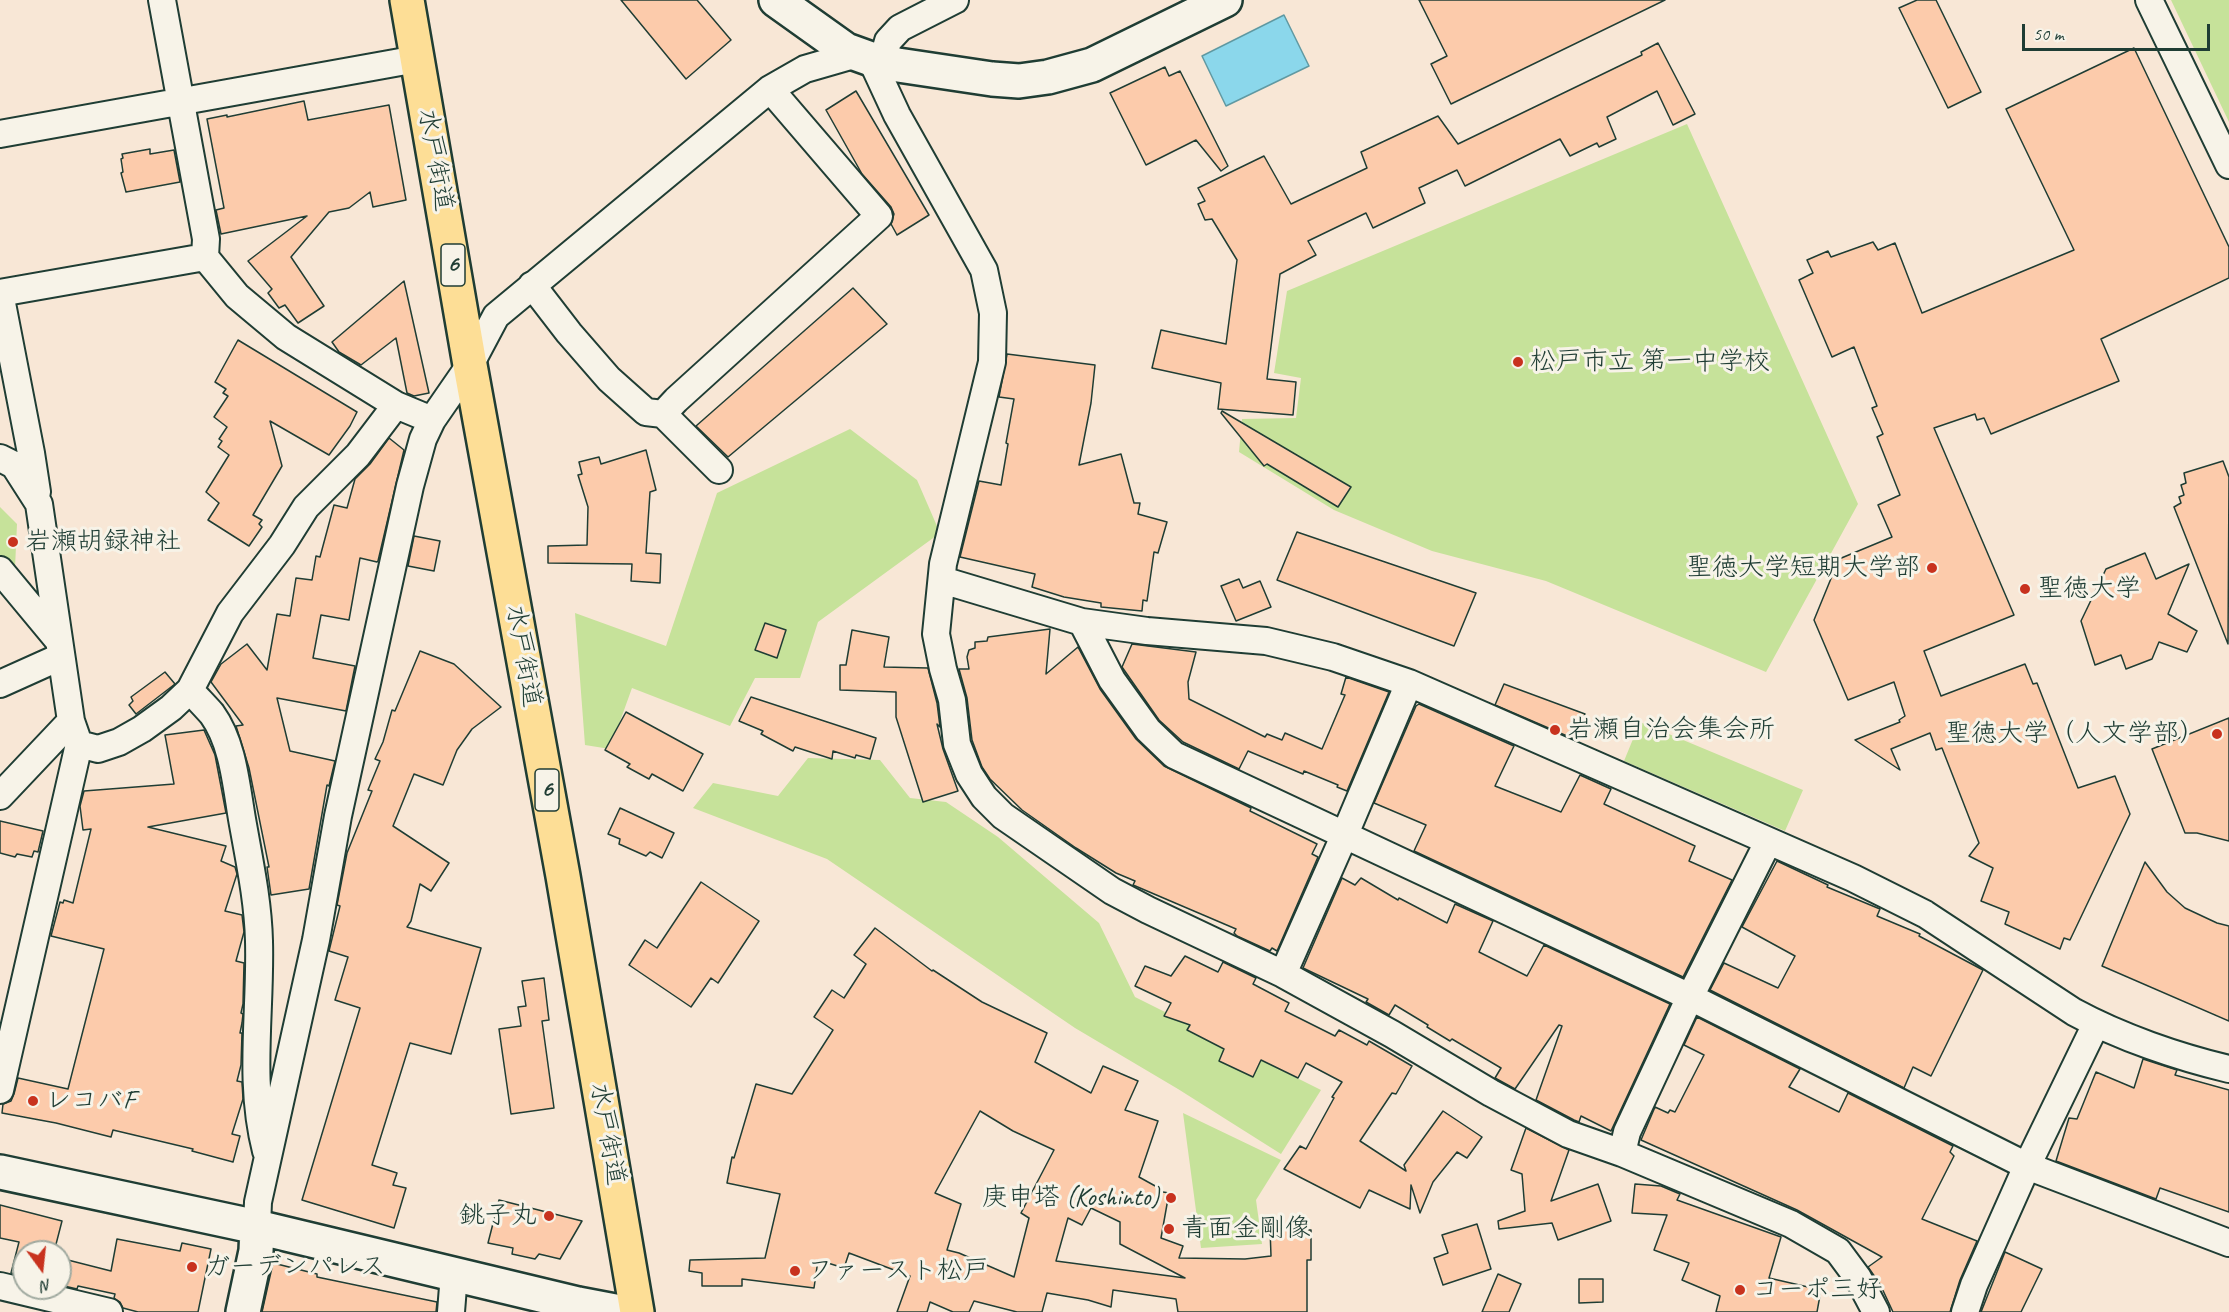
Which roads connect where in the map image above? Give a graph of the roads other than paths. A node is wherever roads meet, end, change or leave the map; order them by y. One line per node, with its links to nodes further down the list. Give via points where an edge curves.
1 (162, 0): 10 (street)
2 (407, 0): 8 (highway, 水戸街道 / 6)
3 (776, 0): 7 (street, via 838,44)
4 (955, 0): 7 (street, via 900,28)
5 (1225, 0): 7 (street, via 1092,65 1048,77 992,79)
6 (2149, 0): 12 (street)
7 (870, 58): 9 (street, via 805,69); 23 (street, via 897,115 984,270 993,313 992,362)
8 (417, 59): 10 (street); 15 (highway, 水戸街道 / 6)
9 (770, 88): 14 (street); 17 (street, via 879,216)
10 (180, 102): 11 (street); 13 (street, via 206,239)
11 (0, 134)
12 (2229, 165)
13 (205, 257): 16 (street, via 237,296 286,336); 21 (street, via 0,293)
14 (532, 285): 15 (street, via 496,315); 17 (street, via 609,379 646,412)
15 (470, 365): 18 (street); 50 (highway, 水戸街道 / 6)
16 (396, 405): 18 (street); 28 (street, via 358,455 306,507 230,613)
17 (663, 414): 20 (street)
18 (432, 420): 39 (street, via 410,486)
19 (0, 458): 21 (street, via 15,465)
20 (719, 470)
21 (39, 504): 25 (street)
22 (0, 570): 25 (street)
23 (942, 580): 24 (street); 33 (street, via 936,634 952,700 957,744 984,797 1003,816 1112,891)
24 (1082, 622): 26 (street, via 1266,641 1333,657); 31 (street, via 1112,680 1148,730 1174,755)
25 (59, 649): 27 (street); 29 (street)
26 (1409, 683): 31 (street); 32 (street)
27 (0, 684)
28 (190, 690): 29 (street, via 171,708 119,742 98,749); 39 (street, via 222,732 235,773 256,898 259,941 255,1082 258,1123)
29 (75, 733): 30 (street); 37 (street)
30 (0, 796)
31 (1345, 834): 33 (street); 34 (street)
32 (1768, 842): 34 (street); 35 (street, via 1925,914)
33 (1283, 974): 38 (street, via 1568,1134)
34 (1690, 997): 38 (street, via 1627,1132); 40 (street)
35 (2096, 1024): 36 (street); 40 (street)
36 (2229, 1069)
37 (0, 1090)
38 (1622, 1154): 51 (street, via 1791,1224 1838,1251)
39 (267, 1158): 42 (street)
40 (2027, 1166): 43 (street); 52 (street)
41 (0, 1172): 42 (street)
42 (257, 1227): 44 (street); 47 (street)
43 (2229, 1243)
44 (454, 1274): 48 (street); 49 (street)
45 (0, 1286): 46 (street)
46 (109, 1312)
47 (243, 1312)
48 (451, 1312)
49 (621, 1312)
50 (637, 1312)
51 (1876, 1312)
52 (1965, 1312)

